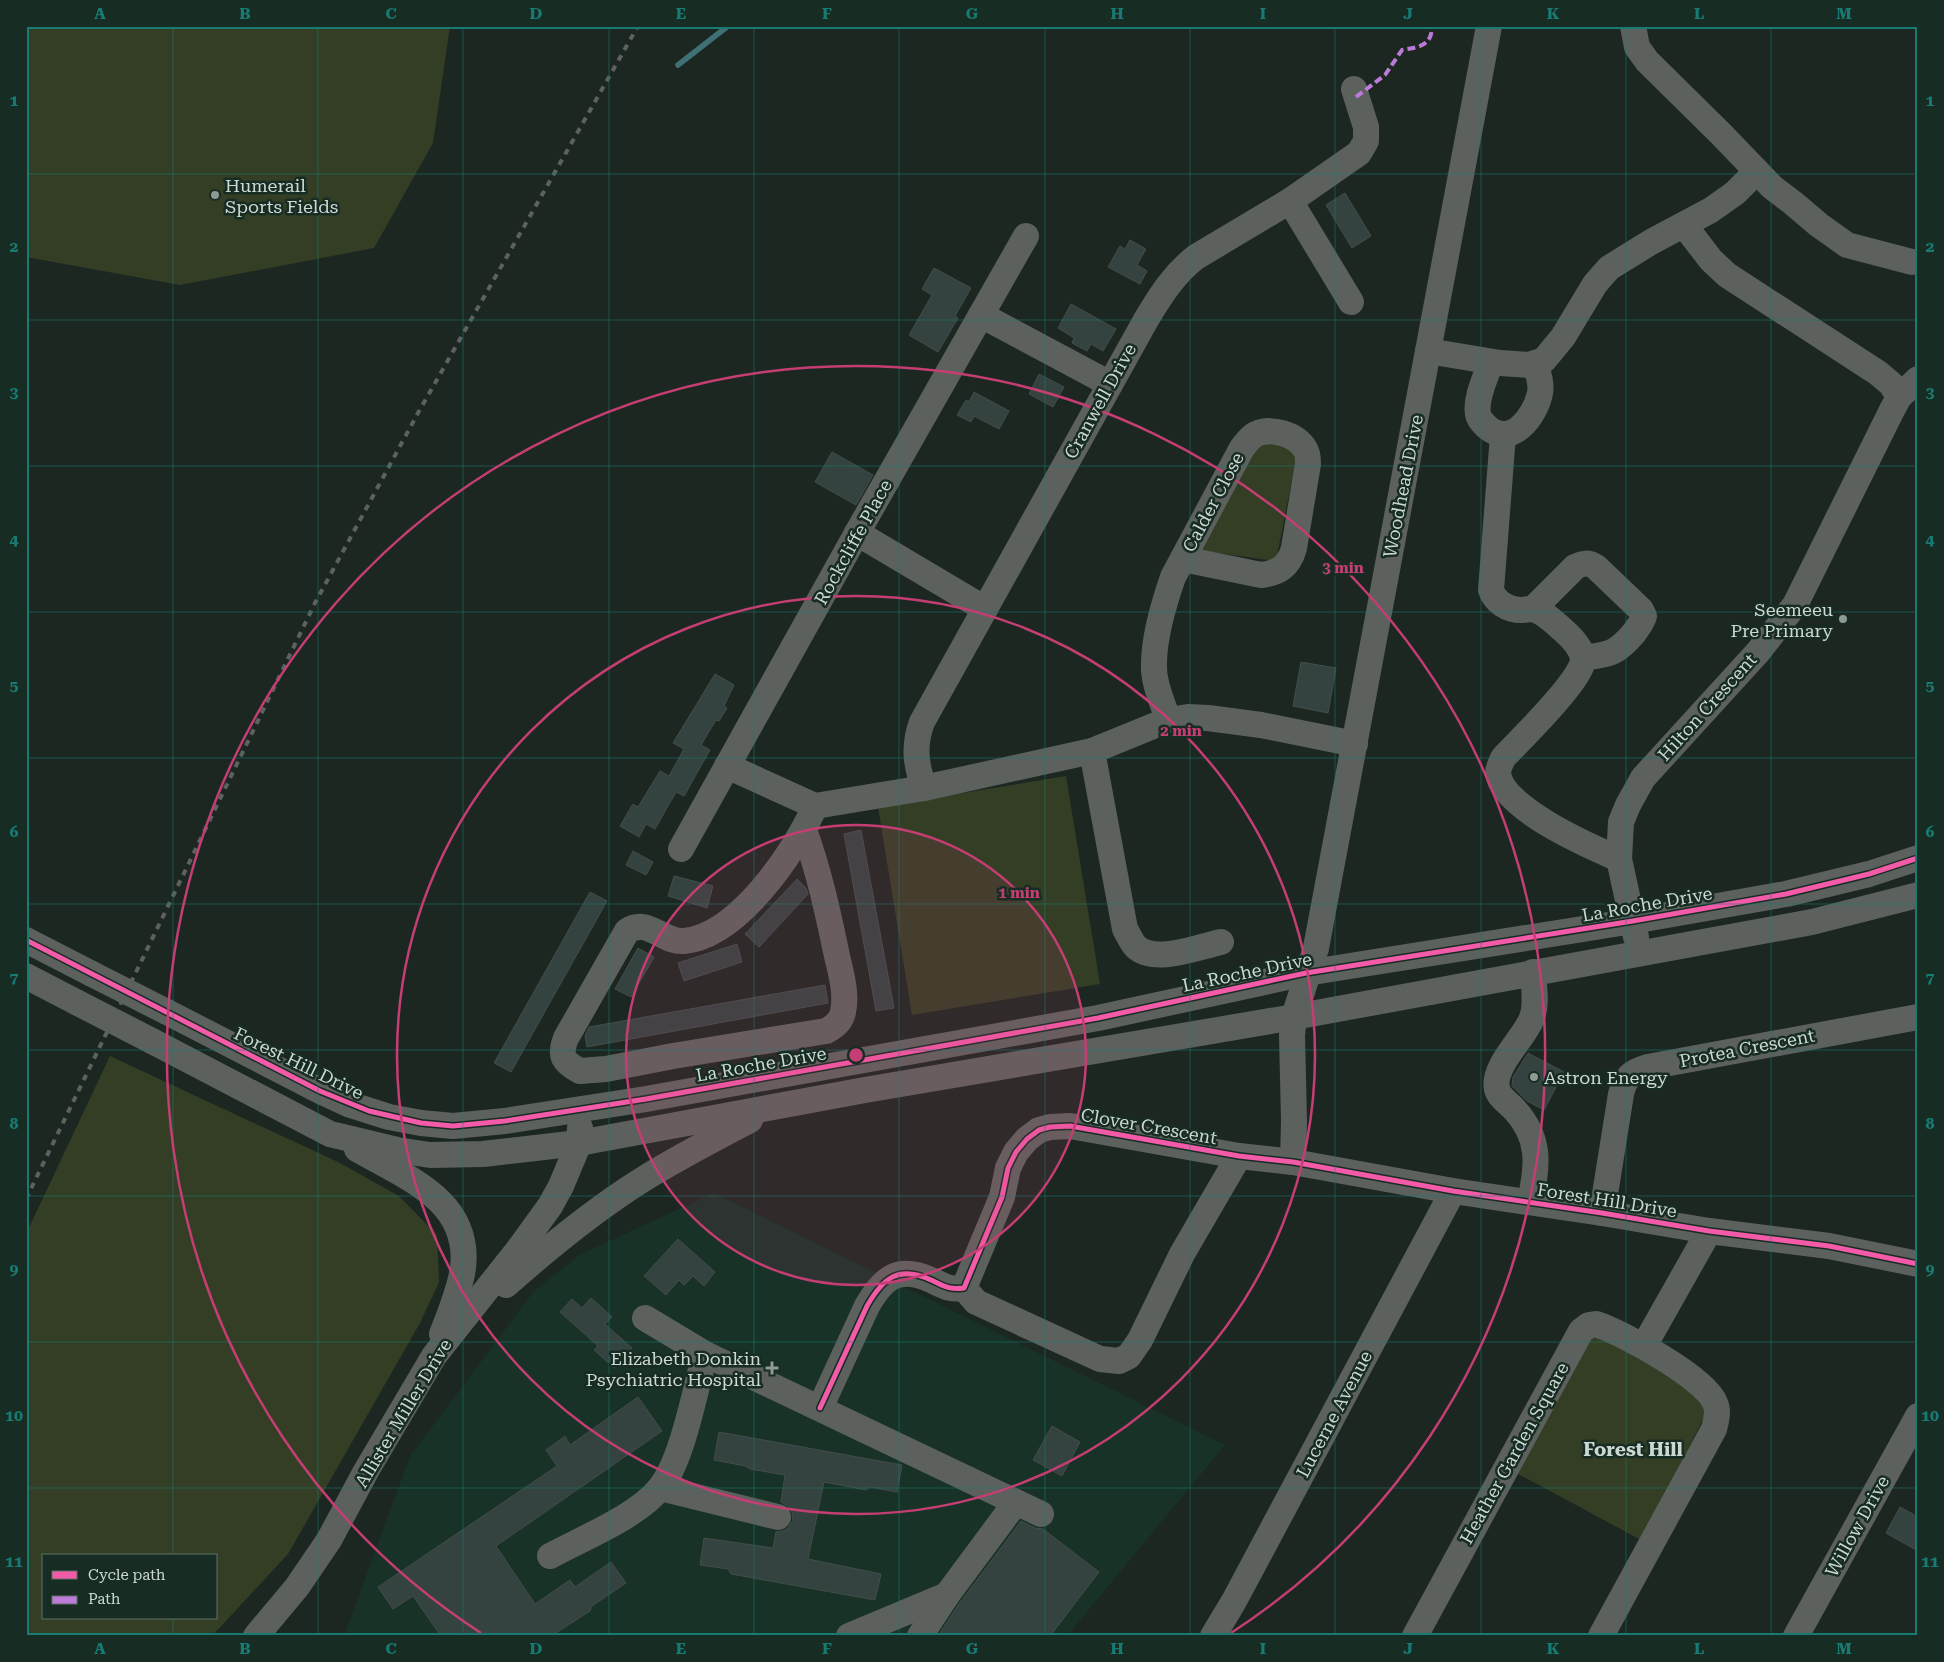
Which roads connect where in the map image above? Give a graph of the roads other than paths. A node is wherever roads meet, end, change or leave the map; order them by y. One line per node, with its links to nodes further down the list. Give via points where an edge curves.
1 (1489, 26): 11 (street, Woodhead Drive)
2 (1633, 26): 4 (street, via 1637,47 1647,61)
3 (1354, 89): 5 (street, Cranwell Drive, via 1366,127 1366,141 1359,153)
4 (1756, 172): 6 (street, via 1711,210); 8 (street, via 1847,245)
5 (1290, 201): 9 (street); 15 (street, Cranwell Drive, via 1182,267 1165,289)
6 (1684, 225): 13 (street, via 1609,268 1595,284 1553,350 1544,360); 16 (street, via 1726,275 1878,373 1891,384)
7 (1026, 236): 10 (street, Rockcliffe Place)
8 (1912, 262)
9 (1351, 302)
10 (982, 316): 15 (street); 18 (street, Rockcliffe Place)
11 (1428, 351): 12 (street); 24 (street, Woodhead Drive)
12 (1491, 362): 13 (street); 17 (street, via 1479,400 1478,415 1481,422)
13 (1535, 363): 17 (street, via 1540,379 1535,407 1516,431)
14 (1918, 378): 16 (street, Hilton Crescent)
15 (1110, 384): 20 (street, Cranwell Drive)
16 (1899, 397): 32 (street, Hilton Crescent, via 1795,605 1758,652 1643,778 1621,822)
17 (1502, 435): 21 (street, via 1491,590 1493,596 1507,607)
18 (857, 533): 20 (street); 26 (street, Rockcliffe Place)
19 (1183, 559): 19 (street, Calder Close, via 1261,575 1273,574 1285,567 1294,548 1305,483 1308,454 1304,447 1274,431 1248,440); 23 (street, Calder Close, via 1166,598 1154,664)
20 (985, 608): 27 (street, Cranwell Drive, via 922,722 916,746 917,766)
21 (1533, 609): 22 (street, via 1566,632); 22 (street, via 1575,567 1590,563 1640,610 1643,622 1622,647 1605,655)
22 (1583, 658): 32 (street, via 1573,682 1503,758 1498,774 1508,792 1535,815 1570,838)
23 (1168, 720): 24 (street, via 1208,718); 25 (street)
24 (1355, 744): 39 (street, Woodhead Drive, via 1316,948)
25 (1092, 751): 27 (street); 36 (street, via 1125,929 1134,945 1143,952 1163,955)
26 (727, 766): 28 (street); 30 (street, Rockcliffe Place)
27 (924, 788): 28 (street)
28 (814, 806): 29 (street)
29 (804, 830): 29 (street, via 828,908 843,985 843,1012 834,1026 826,1031 606,1069 580,1072 566,1061 562,1049 566,1038 627,932 641,926 682,941 717,930 740,912 773,874)
30 (682, 849)
31 (1918, 858): 34 (street, La Roche Drive, via 1869,874 1786,894)
32 (1619, 859): 34 (street, Hilton Crescent)
33 (1918, 895): 37 (street, via 1812,922)
34 (1633, 921): 37 (street, Hilton Crescent); 39 (street, La Roche Drive)
35 (26, 940): 44 (street, Forest Hill Drive, bridge, via 320,1091 389,1117 453,1126)
36 (1221, 942)
37 (1639, 953): 38 (street)
38 (1534, 972): 41 (street); 50 (street, via 1531,1019 1504,1061 1496,1083 1501,1096 1524,1121 1532,1136 1536,1175)
39 (1306, 973): 41 (street); 44 (street, La Roche Drive, via 1098,1018)
40 (26, 976): 45 (street, bridge)
41 (1294, 1017): 43 (street); 48 (street)
42 (1918, 1017): 51 (street, Protea Crescent, via 1648,1067 1631,1073 1621,1094)
43 (770, 1109): 46 (street); 57 (street, via 676,1160 608,1202 545,1250)
44 (581, 1110): 46 (street, Allister Miller Drive)
45 (330, 1134): 46 (street, via 430,1155 483,1154); 57 (street, via 429,1191 446,1206 456,1222 461,1238 463,1269)
46 (579, 1144): 57 (street, Allister Miller Drive, via 550,1206)
47 (1239, 1156): 48 (street, Clover Crescent); 54 (street, Clover Crescent, via 1070,1126 1039,1130 1016,1152 1008,1168 1002,1197); 54 (street, Clover Crescent, via 1182,1254 1140,1340 1129,1356 1119,1361 1100,1359 976,1302)
48 (1293, 1162): 49 (street, Forest Hill Drive)
49 (1453, 1191): 50 (street, Forest Hill Drive); 70 (street, Lucerne Avenue)
50 (1530, 1202): 51 (street, Forest Hill Drive)
51 (1602, 1212): 52 (street, Forest Hill Drive)
52 (1709, 1231): 53 (street, Forest Hill Drive, via 1829,1246); 56 (street)
53 (1918, 1264)
54 (964, 1288): 59 (street, via 952,1289 920,1275 902,1273 888,1279 875,1293)
55 (645, 1318): 58 (street)
56 (1644, 1346): 71 (street, Heather Garden Square, via 1596,1324 1581,1331); 72 (street, Heather Garden Square, via 1706,1391 1715,1402 1717,1417 1714,1429)
57 (437, 1352): 67 (street, Allister Miller Drive, via 328,1540 297,1587)
58 (705, 1354): 59 (street); 61 (street, via 682,1441)
59 (820, 1408): 62 (street)
60 (1918, 1416): 73 (street, Willow Drive)
61 (660, 1488): 64 (street); 65 (street, via 636,1510)
62 (1016, 1502): 63 (street); 66 (street)
63 (1041, 1514)
64 (778, 1517)
65 (550, 1556)
66 (947, 1595): 68 (street); 69 (street)
67 (256, 1636)
68 (849, 1636)
69 (920, 1636)
70 (1213, 1636)
71 (1415, 1636)
72 (1601, 1636)
73 (1796, 1636)

